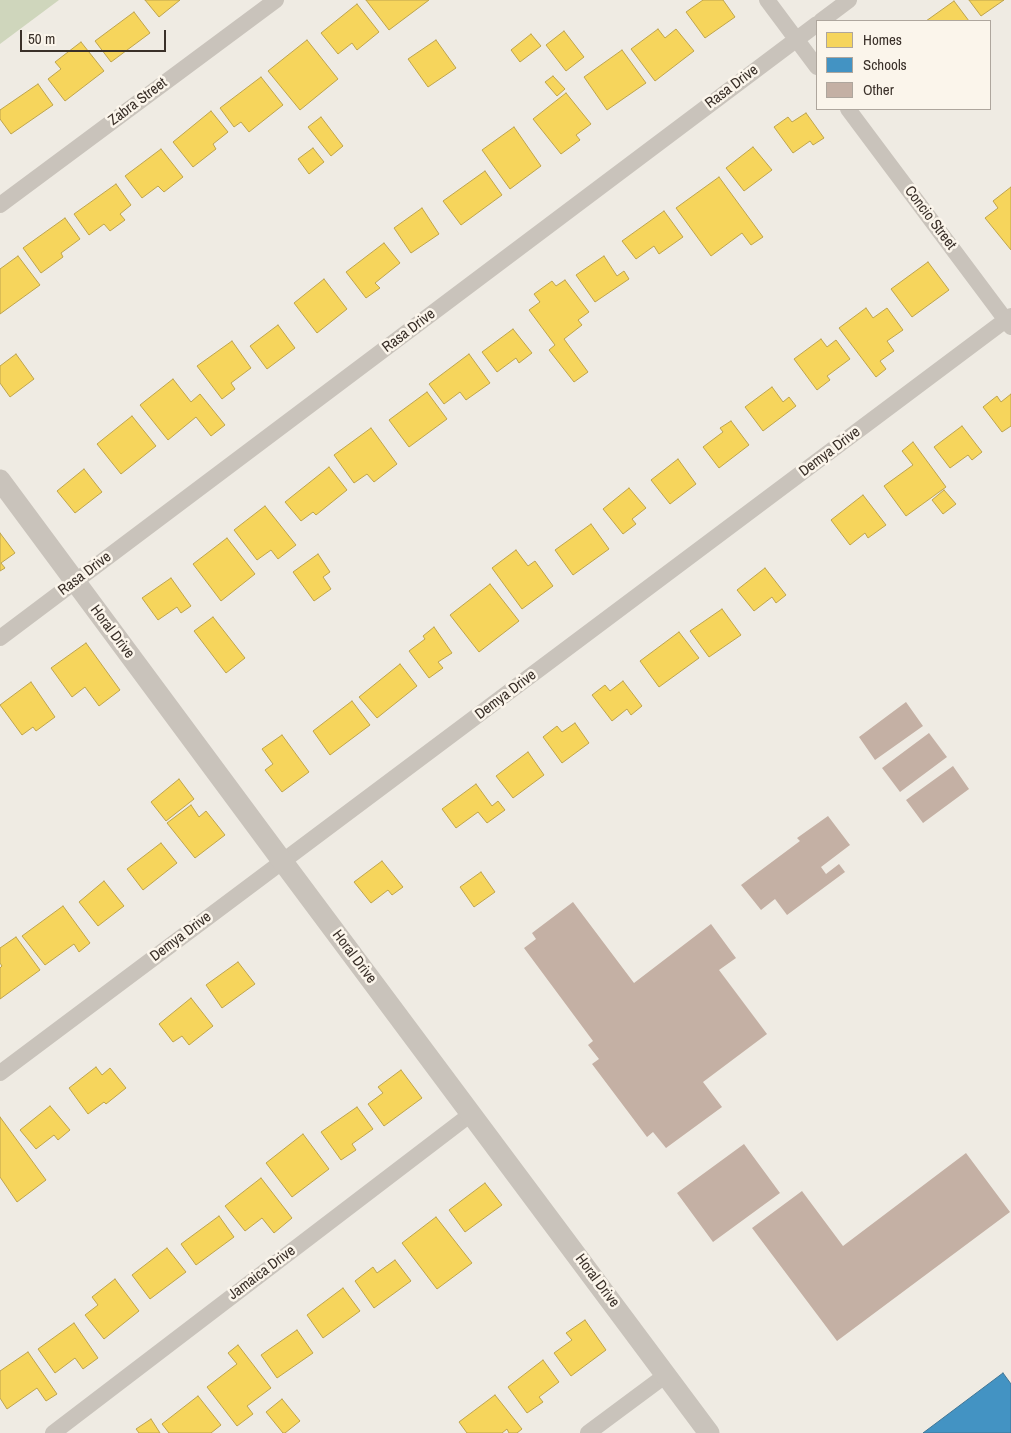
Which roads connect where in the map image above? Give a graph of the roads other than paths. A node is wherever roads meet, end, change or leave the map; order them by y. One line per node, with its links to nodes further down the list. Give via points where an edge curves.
1 (276, 0): 9 (street, Zabra Street)
2 (767, 0): 6 (street)
3 (849, 0): 4 (street)
4 (822, 20)
5 (816, 25): 6 (street, Rasa Drive)
6 (796, 39): 7 (street); 12 (street, Rasa Drive)
7 (816, 66)
8 (849, 110): 10 (street, Concio Street)
9 (0, 205)
10 (1009, 321): 14 (street, Demya Drive)
11 (0, 480): 12 (street, Horal Drive)
12 (75, 582): 13 (street, Rasa Drive); 14 (street, Horal Drive)
13 (0, 638)
14 (282, 862): 15 (street, Demya Drive); 16 (street, Horal Drive)
15 (0, 1073)
16 (471, 1114): 17 (street, Horal Drive); 18 (street, Jamaica Drive)
17 (666, 1375): 19 (street); 20 (street, Horal Drive)
18 (53, 1433)
19 (588, 1433)
20 (709, 1433)

